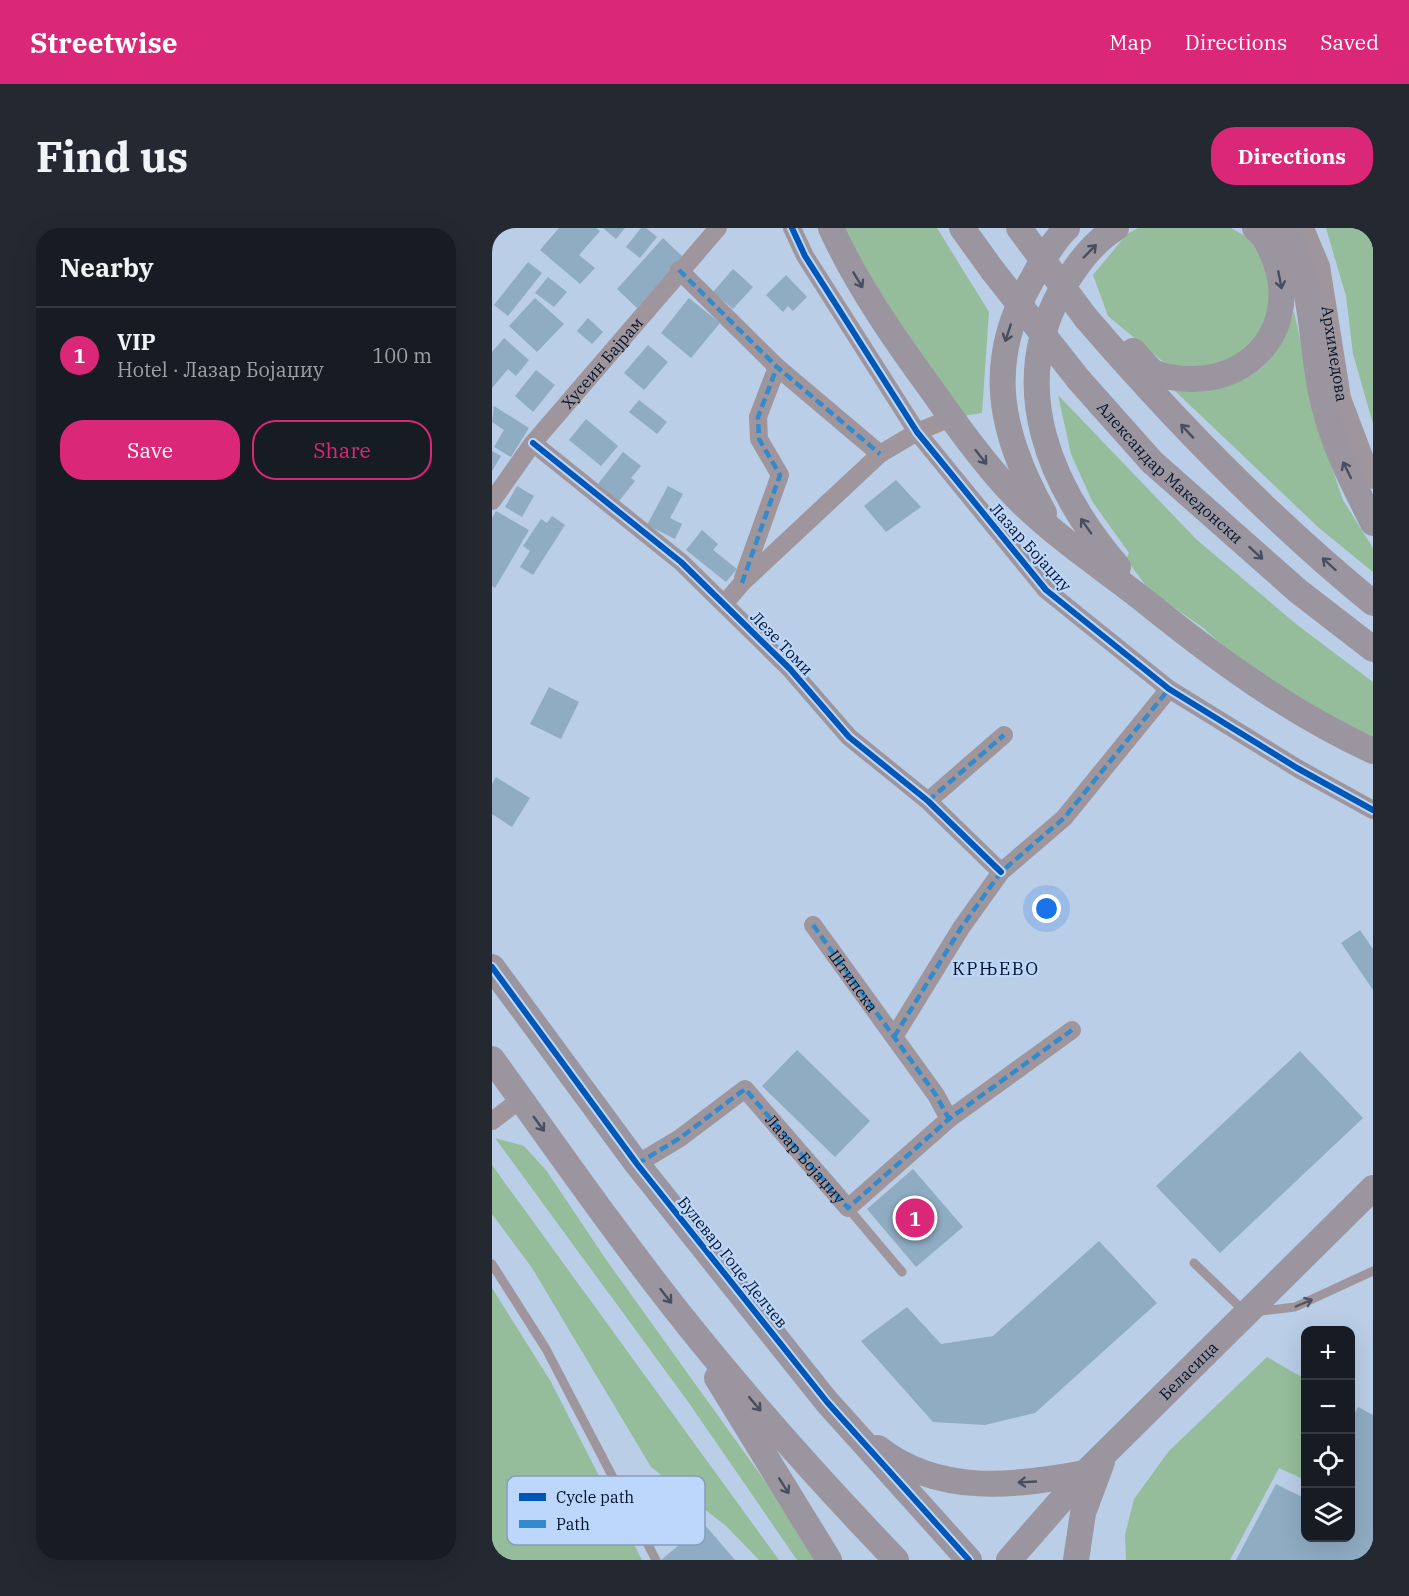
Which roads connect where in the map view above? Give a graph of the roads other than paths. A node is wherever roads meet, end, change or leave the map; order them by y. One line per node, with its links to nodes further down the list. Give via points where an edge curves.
1 (718, 228): 11 (street, Хусеин Бајрам)
2 (792, 228): 15 (street, Лазар Бојаџиу, via 805,256)
3 (831, 228): 14 (street, one-way to 14, via 890,333)
4 (962, 228): 26 (street, Александар Македонски, one-way to 26, bridge, via 1079,380 1152,462 1298,591)
5 (1019, 228): 12 (street, bridge)
6 (1067, 228): 21 (street, one-way to 21, via 1022,296 1005,339 1002,370 1010,439 1022,474)
7 (1116, 228): 25 (street, one-way to 7, via 1103,550 1063,489 1043,438 1038,413 1042,342 1053,306 1075,267)
8 (1255, 228): 12 (street, one-way to 12, via 1271,250 1279,271 1283,294 1280,315 1261,351 1231,374 1193,379 1154,372 1124,342)
9 (1282, 228): 20 (street, one-way to 9, via 1341,457 1324,405 1303,276)
10 (1305, 228): 18 (street, Архимедова, via 1321,266 1342,398)
11 (679, 270): 13 (street); 16 (street, Хусеин Бајрам)
12 (1086, 318): 24 (street, one-way to 12, via 1194,437)
13 (777, 368): 17 (street); 22 (street, via 758,417 759,439 780,475)
14 (951, 418): 15 (street); 21 (street, one-way to 21, via 1016,497)
15 (917, 432): 17 (street); 27 (street, Лазар Бојаџиу, via 1046,590)
16 (533, 443): 19 (street, Хусеин Бајрам); 23 (street, Лезе Томи, via 681,562)
17 (880, 454): 22 (street)
18 (1373, 480)
19 (492, 501)
20 (1373, 523)
21 (1051, 527): 25 (street)
22 (742, 582): 23 (street)
23 (724, 603): 32 (street, Лезе Томи, via 790,669 849,737)
24 (1373, 603)
25 (1149, 604): 28 (street, via 1236,672)
26 (1373, 648)
27 (1168, 689): 33 (street, Лазар Бојаџиу); 34 (street, via 1064,818)
28 (1326, 729): 30 (street); 31 (street)
29 (1004, 735): 32 (street)
30 (1373, 751)
31 (1373, 770)
32 (928, 801): 34 (street, Лезе Томи)
33 (1373, 810)
34 (1001, 872): 38 (street, via 961,928)
35 (813, 925): 38 (street, Штипска)
36 (492, 967): 43 (street, Булевар Гоце Делчев)
37 (1072, 1030): 41 (street, Лазар Бојаџиу)
38 (894, 1037): 41 (street, via 936,1095)
39 (492, 1059): 40 (street)
40 (520, 1099): 42 (street); 51 (street, one-way to 51)
41 (948, 1119): 45 (street, Лазар Бојаџиу)
42 (492, 1121)
43 (637, 1164): 45 (street, Лазар Бојаџиу, via 680,1138 745,1089); 52 (street, Булевар Гоце Делчев)
44 (1373, 1188): 50 (street, Беласица)
45 (848, 1208): 49 (lane)
46 (1194, 1263): 50 (lane)
47 (492, 1264): 55 (lane, via 546,1349)
48 (1373, 1271): 50 (lane, one-way to 48, via 1295,1307)
49 (902, 1272)
50 (1246, 1312): 53 (street, Беласица)
51 (690, 1327): 58 (street, one-way to 58, via 720,1384); 59 (street, one-way to 59, via 813,1471)
52 (827, 1402): 54 (street, one-way to 52, via 1039,1481 977,1484 927,1475 880,1451); 60 (street, Булевар Гоце Делчев)
53 (1105, 1453): 54 (street, Беласица); 62 (street, via 1083,1513)
54 (1085, 1473): 61 (street, Беласица)
55 (612, 1476)
56 (648, 1545): 57 (lane)
57 (656, 1560)
58 (830, 1560)
59 (896, 1560)
60 (969, 1560)
61 (1010, 1560)
62 (1076, 1560)

